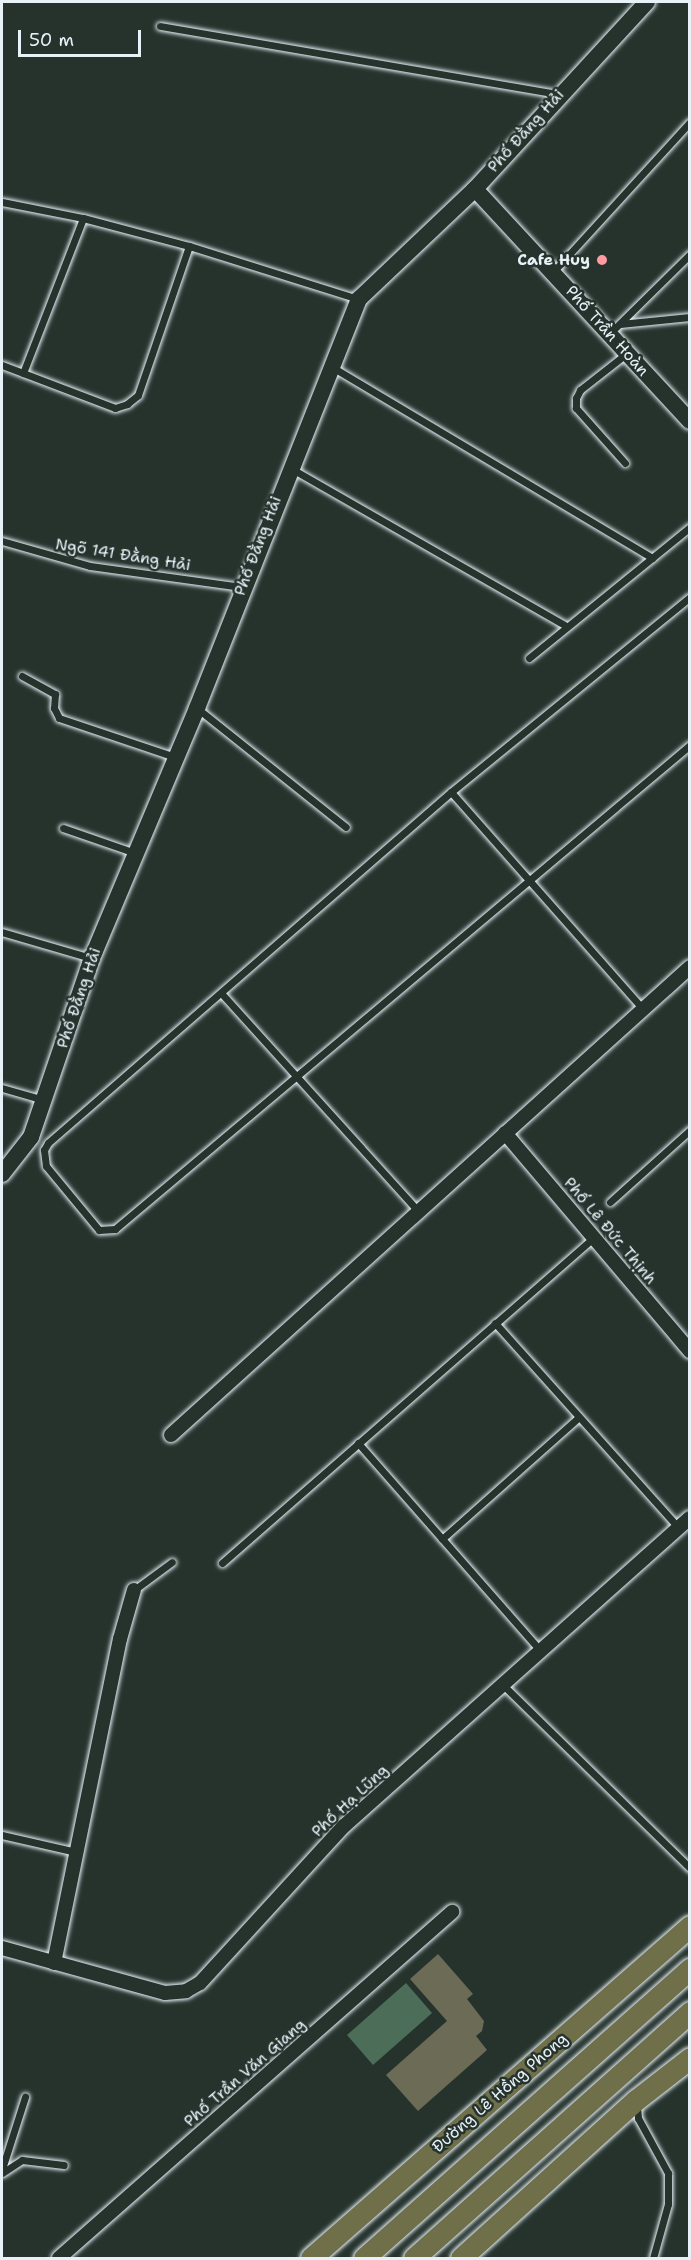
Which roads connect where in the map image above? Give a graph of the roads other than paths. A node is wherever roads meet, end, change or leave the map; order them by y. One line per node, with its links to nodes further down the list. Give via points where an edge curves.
1 (647, 2): 3 (street, Phố Đằng Hải)
2 (160, 26): 3 (lane)
3 (560, 94): 5 (street, Phố Đằng Hải)
4 (690, 122): 10 (lane)
5 (475, 189): 10 (street, Phố Trần Hoàn); 11 (street, Phố Đằng Hải)
6 (2, 202): 7 (lane)
7 (83, 218): 8 (lane); 17 (lane)
8 (189, 246): 11 (lane); 17 (lane, via 138,394 127,404 115,408)
9 (690, 254): 13 (lane)
10 (553, 272): 13 (street, Phố Trần Hoàn)
11 (359, 299): 16 (street, Phố Đằng Hải)
12 (690, 317): 13 (lane)
13 (615, 329): 14 (street, Phố Trần Hoàn)
14 (627, 353): 18 (street, Phố Trần Hoàn); 19 (lane, via 580,390 576,398 576,408)
15 (2, 364): 17 (lane)
16 (332, 367): 20 (street, Phố Đằng Hải); 23 (lane)
17 (22, 373)
18 (690, 421)
19 (625, 463)
20 (289, 467): 24 (street, Phố Đằng Hải); 26 (lane)
21 (690, 527): 23 (lane)
22 (2, 541): 24 (lane, Ngõ 141 Đằng Hải, via 90,567)
23 (652, 558): 26 (lane)
24 (242, 587): 29 (street, Phố Đằng Hải)
25 (690, 597): 32 (lane)
26 (566, 626): 27 (lane)
27 (529, 658)
28 (22, 676): 31 (lane, via 55,694 54,708 59,718)
29 (197, 708): 31 (street, Phố Đằng Hải); 33 (lane)
30 (690, 745): 36 (lane)
31 (175, 757): 35 (street, Phố Đằng Hải)
32 (451, 792): 36 (lane); 40 (lane)
33 (346, 827)
34 (63, 828): 35 (lane)
35 (135, 853): 38 (street, Phố Đằng Hải)
36 (530, 882): 41 (lane); 42 (lane)
37 (2, 932): 38 (lane)
38 (92, 958): 44 (street, Phố Đằng Hải)
39 (690, 967): 41 (street)
40 (222, 994): 42 (lane); 42 (lane, via 44,1150 46,1166 99,1230 115,1229)
41 (643, 1009): 46 (street)
42 (297, 1076): 49 (lane)
43 (2, 1088): 44 (lane)
44 (44, 1100): 47 (street, Phố Đằng Hải, via 31,1137)
45 (690, 1130): 48 (lane)
46 (505, 1133): 49 (street); 50 (street, Phố Lê Đức Thịnh)
47 (2, 1174)
48 (610, 1202)
49 (418, 1211): 54 (street)
50 (595, 1236): 51 (lane); 52 (street, Phố Lê Đức Thịnh)
51 (495, 1323): 53 (lane); 55 (lane)
52 (690, 1351)
53 (579, 1417): 57 (lane); 58 (lane)
54 (171, 1435)
55 (358, 1443): 58 (lane); 60 (lane)
56 (690, 1518): 57 (street, Phố Hạ Lũng)
57 (678, 1527): 62 (street, Phố Hạ Lũng)
58 (442, 1539): 62 (lane)
59 (172, 1562): 61 (lane)
60 (222, 1563)
61 (134, 1590): 65 (street, via 120,1639)
62 (541, 1652): 63 (street, Phố Hạ Lũng)
63 (502, 1685): 66 (lane); 70 (street, Phố Hạ Lũng, via 345,1826 200,1983 186,1991 165,1993)
64 (2, 1835): 65 (lane)
65 (76, 1852): 70 (street)
66 (690, 1868)
67 (452, 1912): 82 (street, Phố Trần Văn Giang)
68 (690, 1926): 73 (main road, Đường Lê Hồng Phong)
69 (2, 1948): 70 (street, Phố Hạ Lũng)
70 (54, 1963)
71 (690, 1969): 74 (main road, Đường Lê Hồng Phong)
72 (690, 2012): 76 (main road)
73 (579, 2025): 74 (main road); 83 (main road, Đường Lê Hồng Phong)
74 (599, 2051): 76 (main road); 84 (main road, Đường Lê Hồng Phong)
75 (690, 2058): 78 (main road)
76 (618, 2074): 78 (main road); 85 (main road)
77 (26, 2097): 80 (lane)
78 (636, 2100): 86 (main road); 87 (lane, via 638,2118 668,2173 668,2204)
79 (64, 2165): 81 (lane, via 22,2160)
80 (2, 2169)
81 (2, 2174)
82 (59, 2259)
83 (311, 2259)
84 (364, 2259)
85 (414, 2259)
86 (461, 2259)
87 (654, 2259)

